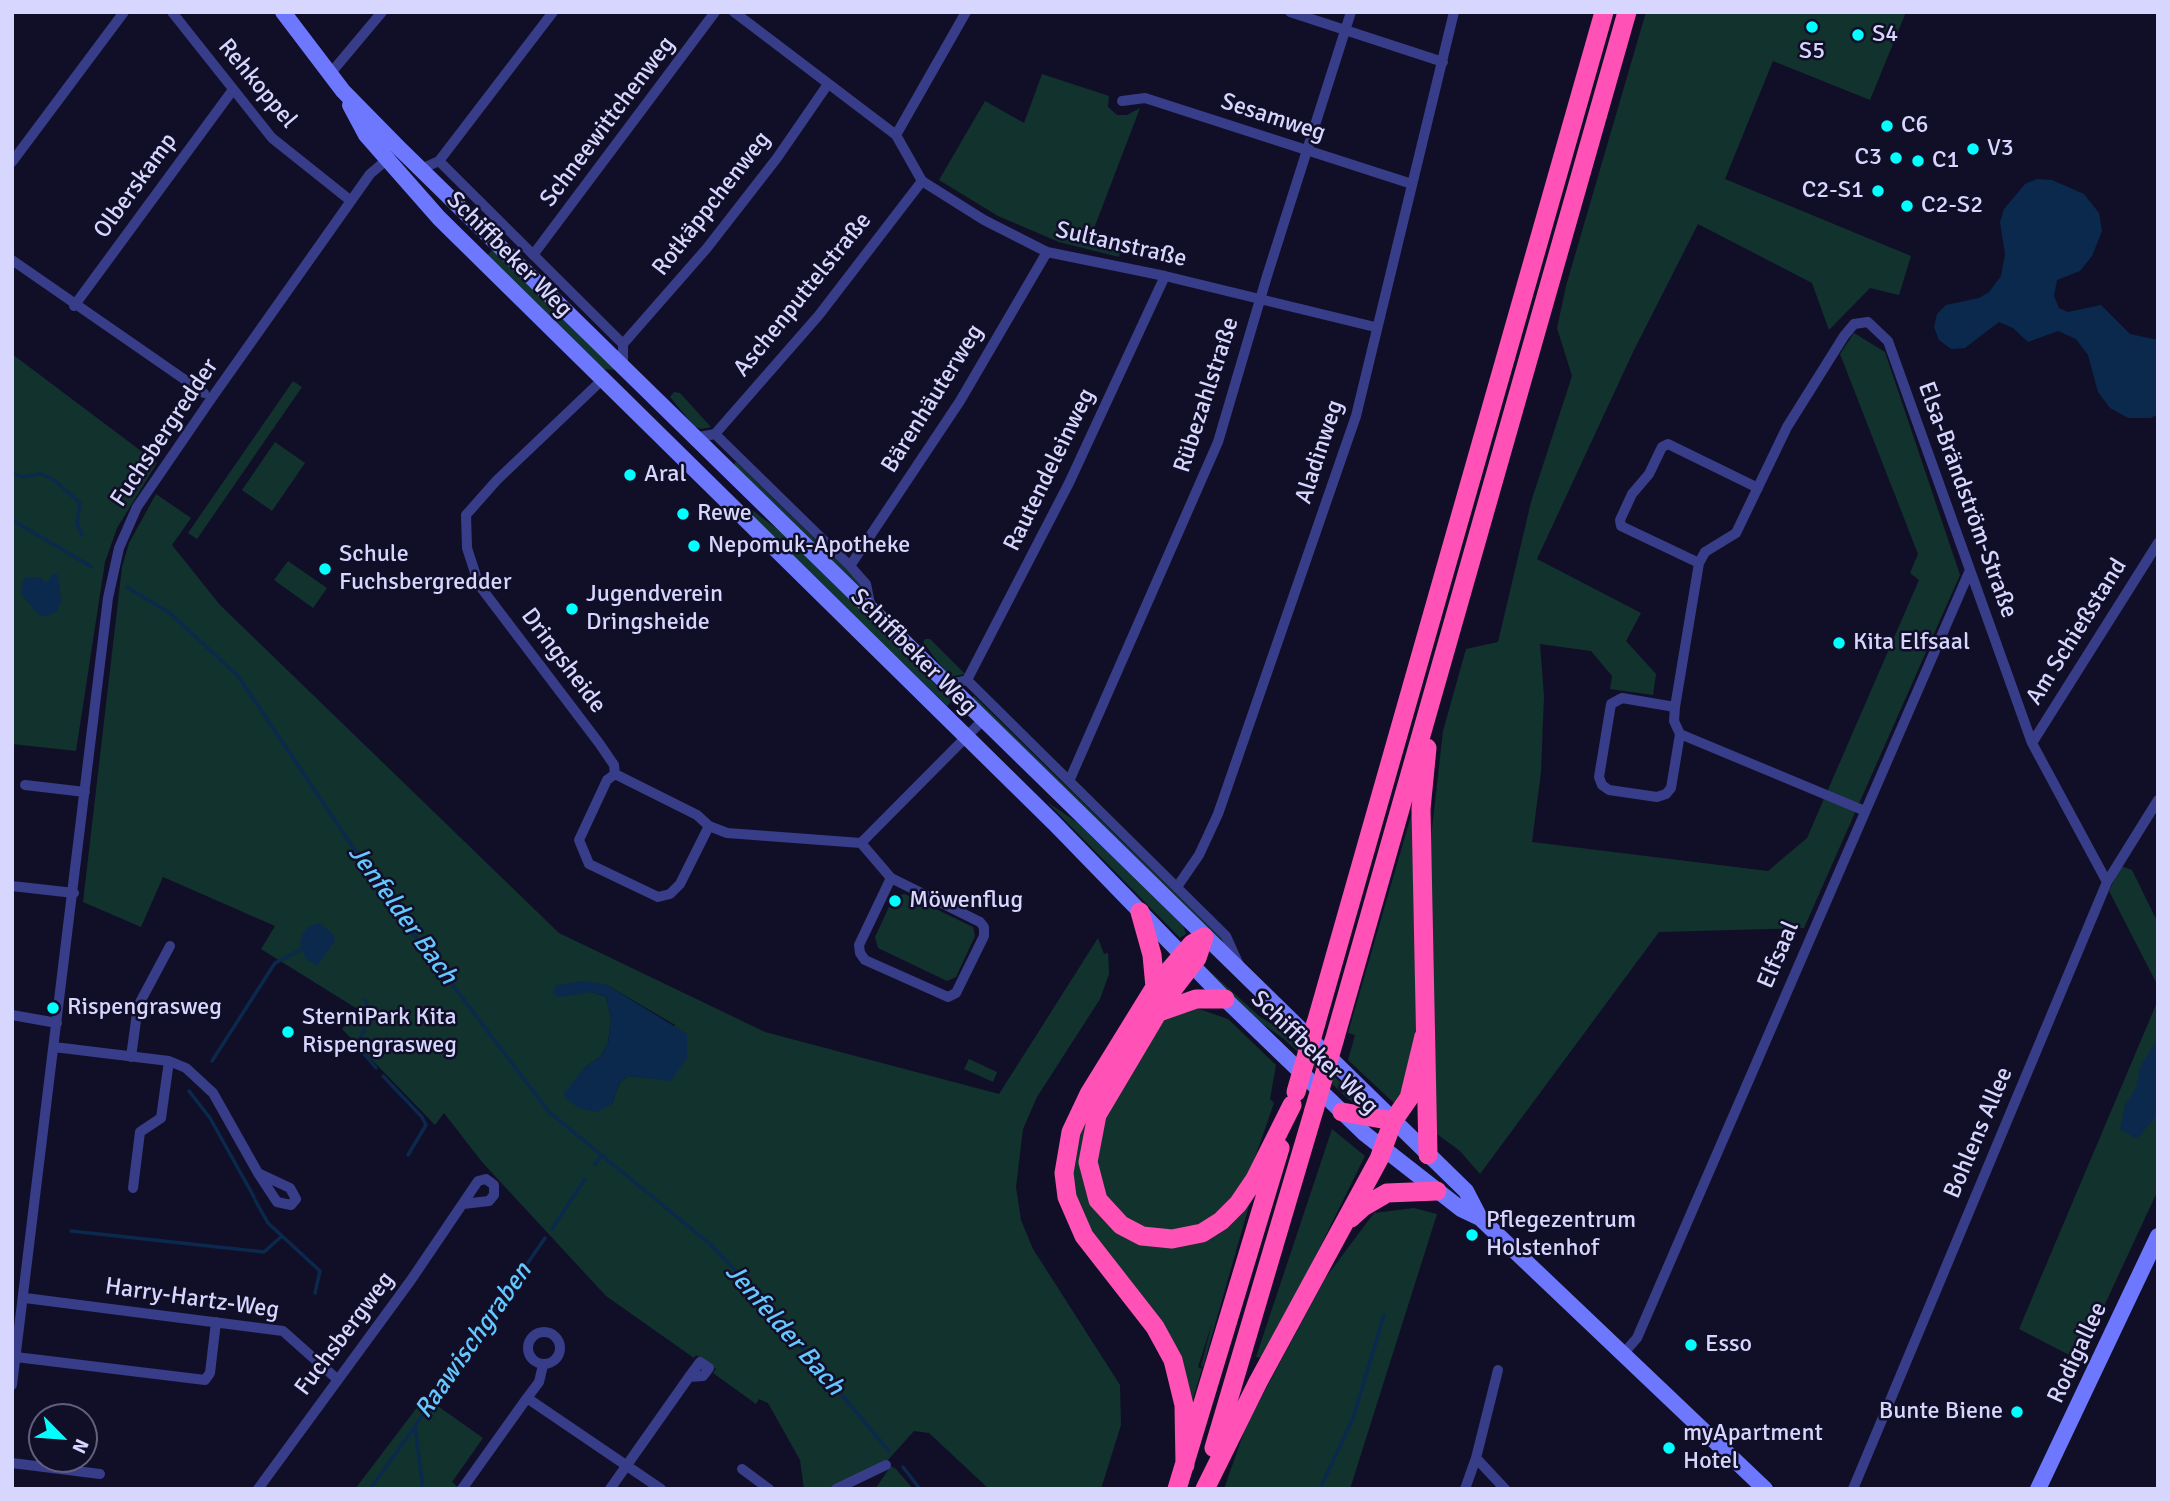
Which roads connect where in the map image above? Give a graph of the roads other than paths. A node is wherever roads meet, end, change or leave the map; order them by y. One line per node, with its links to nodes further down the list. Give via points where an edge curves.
1 (124, 12): 26 (street)
2 (172, 12): 19 (street, Rehkoppel)
3 (283, 12): 16 (main road, Schiffbeker Weg)
4 (382, 12): 16 (street)
5 (552, 12): 25 (street)
6 (715, 12): 32 (street, Schneewittchenweg)
7 (734, 12): 17 (street)
8 (966, 12): 21 (street)
9 (1290, 12): 14 (street)
10 (1351, 12): 14 (street, Rübezahlstraße)
11 (1454, 12): 15 (street, Aladinweg)
12 (1604, 12): 87 (highway, bridge)
13 (1627, 12): 54 (highway)
14 (1344, 29): 15 (street); 23 (street, Rübezahlstraße)
15 (1443, 62): 29 (street, Aladinweg)
16 (330, 74): 18 (main road, Schiffbeker Weg)
17 (828, 84): 21 (street); 38 (street, Rotkäppchenweg, via 707,248)
18 (343, 90): 22 (main road, Schiffbeker Weg); 24 (main road, Schiffbeker Weg, via 366,135)
19 (233, 91): 30 (street, Rehkoppel, via 272,138); 36 (street, Olberskamp)
20 (1122, 102): 23 (street, Sesamweg, via 1145,98)
21 (896, 135): 28 (street, Sultanstraße)
22 (399, 148): 24 (street, Fuchsbergredder); 27 (main road, Schiffbeker Weg)
23 (1306, 151): 29 (street, Sesamweg); 35 (street, Rübezahlstraße)
24 (387, 159): 30 (street, Fuchsbergredder); 40 (main road, Schiffbeker Weg, via 439,218)
25 (439, 161): 27 (street, Schiffbeker Weg); 32 (street, Schiffbeker Weg)
26 (12, 162)
27 (421, 169): 39 (main road, Schiffbeker Weg)
28 (922, 181): 31 (street, Sultanstraße, via 984,220); 42 (street, Aschenputtelstraße, via 819,315)
29 (1412, 184): 37 (street, Aladinweg)
30 (351, 201): 63 (street, Fuchsbergredder, via 137,508 119,548 108,598)
31 (1047, 251): 34 (street, Sultanstraße); 49 (street, Bärenhäuterweg, via 960,401)
32 (533, 255): 38 (street, Schiffbeker Weg)
33 (12, 260): 36 (street)
34 (1165, 276): 35 (street, Sultanstraße); 52 (street, Rautendeleinweg, via 1069,483)
35 (1260, 299): 37 (street, Sultanstraße); 61 (street, Rübezahlstraße, via 1208,469)
36 (74, 306): 41 (street)
37 (1375, 327): 71 (street, Aladinweg, via 1356,416 1239,757 1199,855)
38 (623, 344): 39 (street)
39 (623, 368): 40 (main road); 43 (main road, Schiffbeker Weg)
40 (602, 380): 46 (main road, Schiffbeker Weg); 60 (street, Dringsheide, via 466,515 467,548 479,585 599,743)
41 (204, 393)
42 (715, 434): 43 (street); 49 (street, Schiffbeker Weg)
43 (694, 438): 45 (main road, Schiffbeker Weg)
44 (1759, 488): 48 (street, Elsa-Brändström-Straße, via 1737,533 1705,552); 48 (street, via 1668,444 1662,447 1649,474 1632,494 1621,526); 50 (street, Elsa-Brändström-Straße, via 1787,427 1844,335 1854,324 1868,322 1888,341)
45 (760, 502): 46 (main road); 51 (main road, Schiffbeker Weg)
46 (729, 503): 58 (main road, Schiffbeker Weg)
47 (2158, 543): 59 (street, Am Schießstand)
48 (1699, 563): 55 (street)
49 (850, 566): 51 (street, Schiffbeker Weg, via 866,584)
50 (1970, 570): 59 (street, Elsa-Brändström-Straße); 65 (street, Elfsaal)
51 (872, 611): 53 (main road, Schiffbeker Weg)
52 (967, 680): 53 (street, Schiffbeker Weg); 61 (street, Schiffbeker Weg)
53 (946, 685): 56 (main road, Schiffbeker Weg)
54 (1432, 698): 83 (highway, via 1421,809); 123 (highway, bridge)
55 (1675, 708): 57 (street, via 1674,722); 57 (street, via 1622,698 1611,704 1599,777 1602,785 1633,794 1666,794 1671,788)
56 (983, 720): 58 (street); 74 (main road, Schiffbeker Weg)
57 (1680, 734): 65 (street)
58 (966, 737): 67 (street); 73 (main road, Schiffbeker Weg)
59 (2032, 743): 69 (street, Elsa-Brändström-Straße)
60 (615, 774): 66 (street, via 697,815); 66 (street, via 607,780 579,840 589,864 658,897 670,894 680,884)
61 (1070, 779): 71 (street, Schiffbeker Weg)
62 (25, 785): 63 (street)
63 (85, 792): 72 (street, Fuchsbergredder)
64 (2158, 800): 69 (street, Bohlens Allee)
65 (1865, 811): 101 (street, Elfsaal, via 1637,1338)
66 (709, 826): 67 (street, via 727,834)
67 (861, 843): 68 (street)
68 (891, 878): 68 (street, via 859,945 860,953 865,960 948,997 956,993 984,928)
69 (2107, 883): 127 (street, Bohlens Allee)
70 (12, 886): 72 (street)
71 (1177, 887): 77 (street, Schiffbeker Weg, via 1226,936)
72 (74, 893): 82 (street, Fuchsbergredder)
73 (1140, 912): 76 (main road, Schiffbeker Weg); 78 (highway)
74 (1204, 937): 76 (highway); 77 (main road, Schiffbeker Weg)
75 (170, 946): 85 (street, via 138,1006)
76 (1187, 960): 78 (highway); 79 (main road, Schiffbeker Weg); 80 (highway)
77 (1242, 975): 89 (main road, Schiffbeker Weg)
78 (1155, 987): 112 (highway, via 1089,1094 1071,1132 1064,1173 1067,1197 1084,1236 1155,1327 1173,1360 1184,1405)
79 (1226, 999): 80 (highway, via 1196,999); 88 (main road, Schiffbeker Weg)
80 (1159, 1012): 87 (highway, via 1105,1099 1088,1147 1093,1188 1104,1209 1121,1225 1142,1236 1172,1239 1193,1236 1221,1221 1255,1179)
81 (12, 1015): 82 (street)
82 (57, 1023): 84 (street, Fuchsbergredder)
83 (1424, 1036): 89 (highway, via 1409,1098); 91 (highway)
84 (54, 1046): 85 (street); 99 (street, Fuchsbergredder)
85 (131, 1057): 86 (street)
86 (169, 1061): 92 (street, via 194,1074 213,1093); 93 (street, via 161,1118 140,1132)
87 (1294, 1099): 112 (highway)
88 (1342, 1112): 89 (highway); 90 (main road, Schiffbeker Weg)
89 (1393, 1121): 90 (highway); 91 (main road, Schiffbeker Weg)
90 (1384, 1149): 94 (main road, Schiffbeker Weg); 97 (highway)
91 (1428, 1155): 96 (main road, Schiffbeker Weg, via 1465,1191)
92 (258, 1174)
93 (133, 1188)
94 (1437, 1191): 96 (main road, Schiffbeker Weg); 97 (highway, via 1387,1193 1363,1207)
95 (463, 1204): 106 (street, Fuchsbergweg)
96 (1480, 1218): 101 (main road, Schiffbeker Weg)
97 (1342, 1230): 123 (highway)
98 (2158, 1236): 128 (main road, Rodigallee)
99 (25, 1298): 100 (street, Harry-Hartz-Weg); 102 (street, Fuchsbergredder)
100 (216, 1322): 102 (street, via 210,1373 205,1380); 106 (street, Harry-Hartz-Weg, via 283,1331)
101 (1623, 1354): 126 (main road, Schiffbeker Weg)
102 (16, 1357): 107 (street, Fuchsbergredder)
103 (543, 1365): 108 (street, via 539,1382)
104 (1498, 1370): 109 (street)
105 (689, 1377): 113 (street)
106 (337, 1379): 116 (street, Fuchsbergweg)
107 (12, 1385)
108 (527, 1398): 113 (street); 117 (street)
109 (1476, 1458): 124 (street); 125 (street)
110 (12, 1463): 115 (street)
111 (886, 1465): 121 (street)
112 (1185, 1465): 122 (highway)
113 (626, 1466): 118 (street); 119 (street)
114 (742, 1469): 120 (street)
115 (100, 1474)
116 (258, 1489)
117 (462, 1489)
118 (610, 1489)
119 (661, 1489)
120 (769, 1489)
121 (836, 1489)
122 (1177, 1489)
123 (1203, 1489)
124 (1465, 1489)
125 (1505, 1489)
126 (1765, 1489)
127 (1853, 1489)
128 (2038, 1489)

